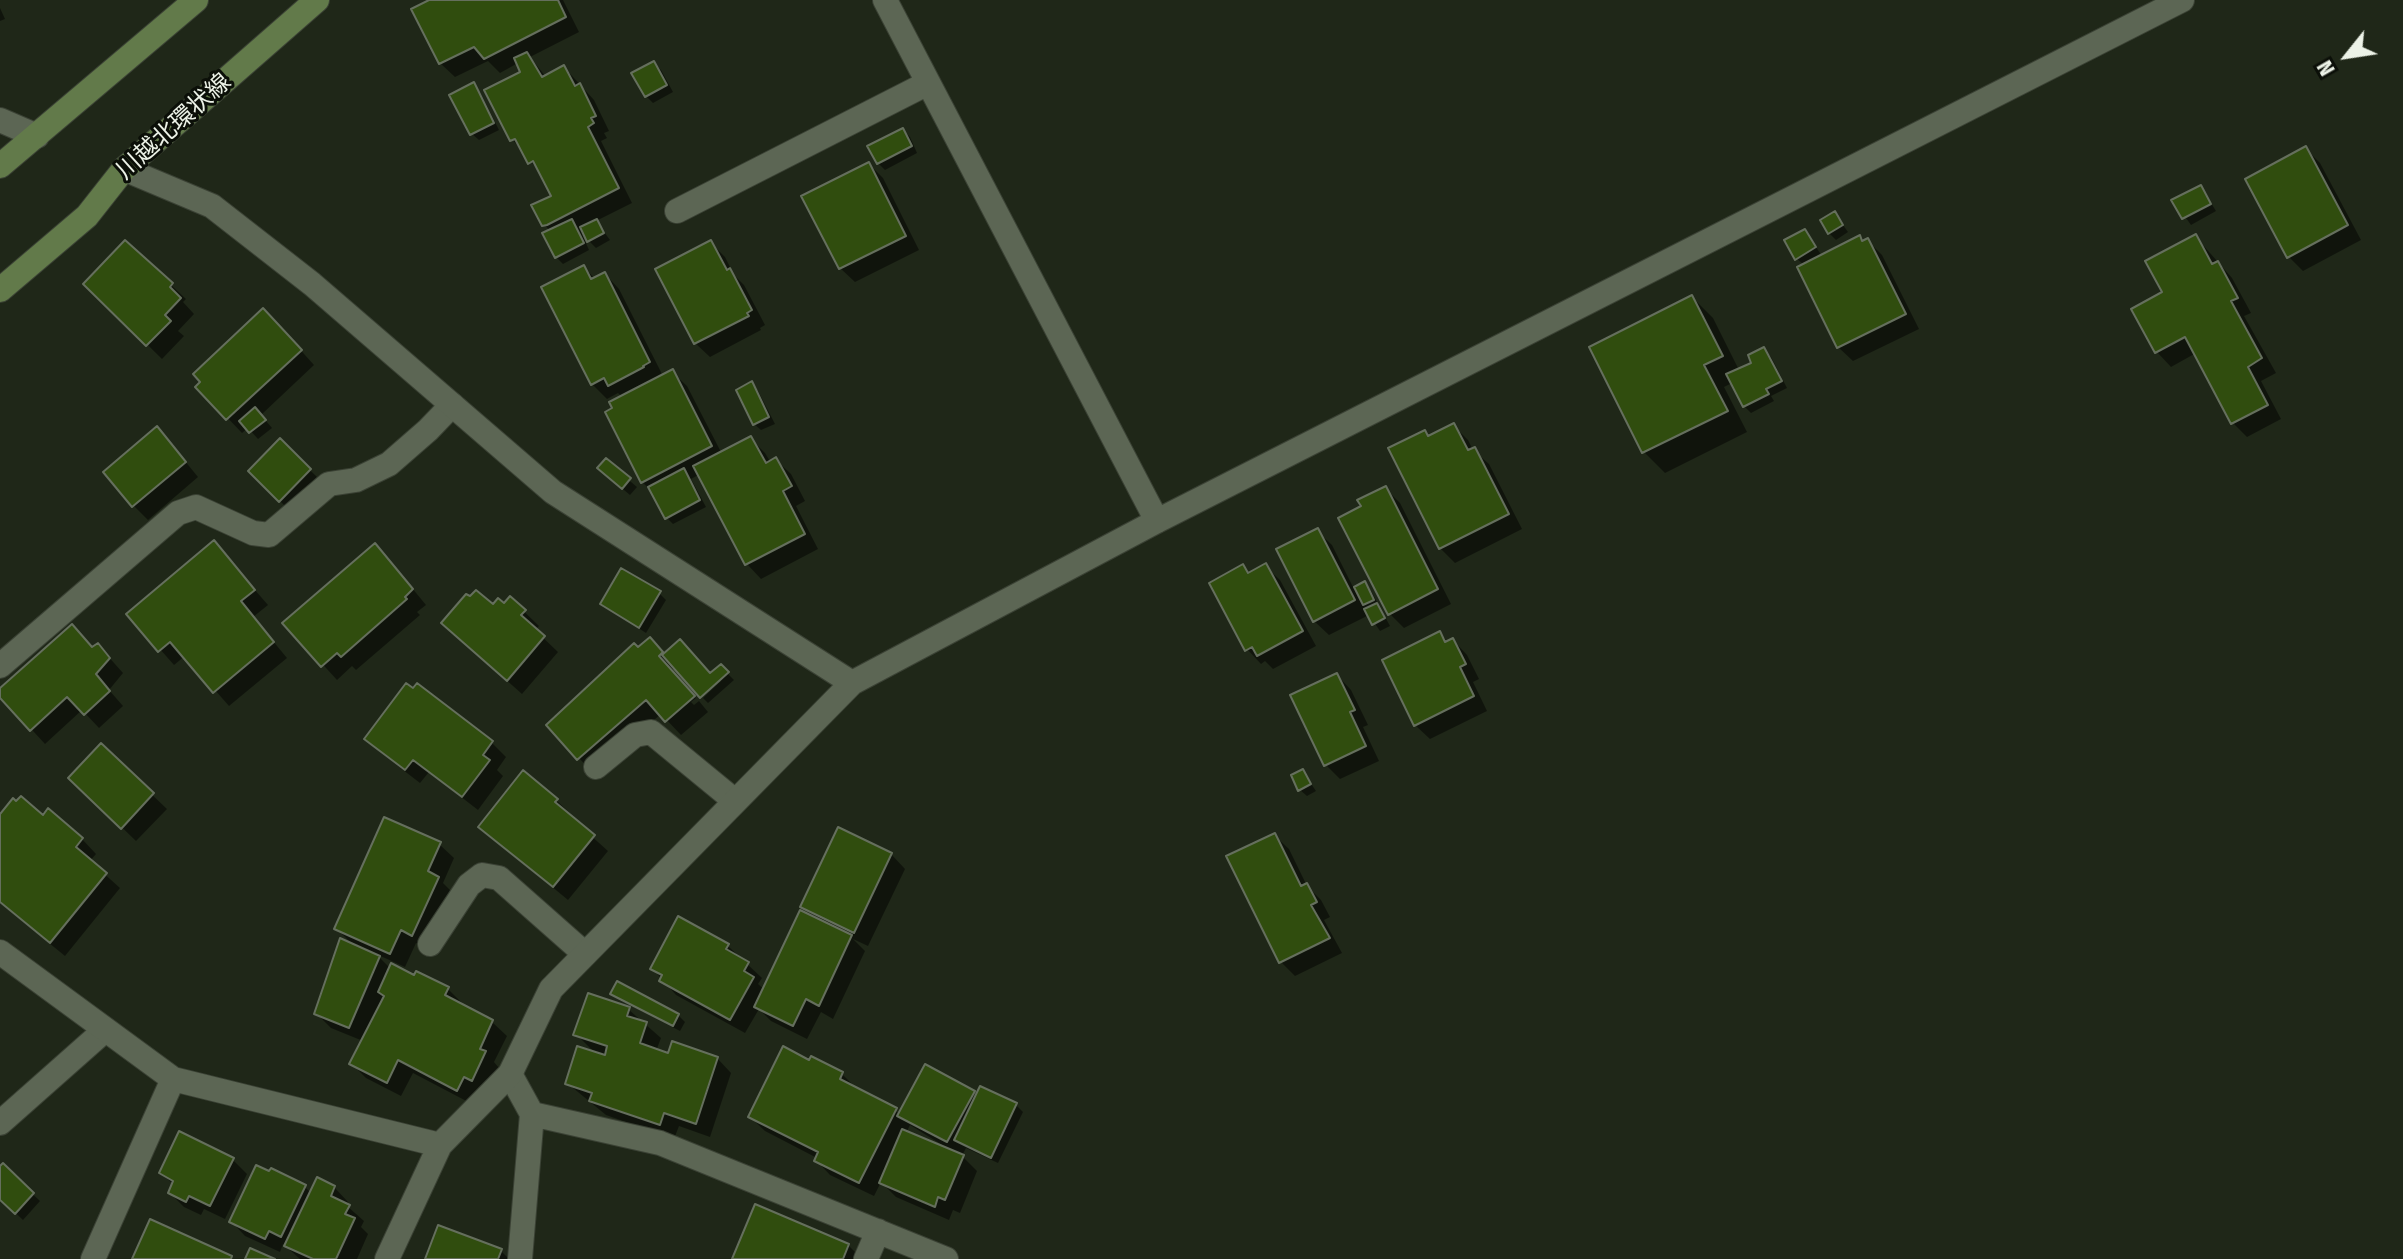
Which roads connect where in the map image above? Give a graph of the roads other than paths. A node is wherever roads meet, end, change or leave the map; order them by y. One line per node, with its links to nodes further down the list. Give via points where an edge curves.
1 (196, 0): 7 (main road)
2 (317, 0): 9 (main road, 川越北環状線)
3 (885, 0): 5 (street)
4 (2182, 0): 13 (street)
5 (928, 83): 10 (street); 13 (street)
6 (0, 120): 7 (street)
7 (37, 136): 8 (main road)
8 (0, 166)
9 (124, 169): 11 (main road, 川越北環状線, via 87,216); 12 (street, via 212,206)
10 (677, 211)
11 (0, 290)
12 (452, 405): 14 (street, via 389,464 356,480 329,484 269,535 196,507 178,513); 15 (street, via 553,492)
13 (1157, 521): 15 (street)
14 (0, 666)
15 (852, 683): 17 (street)
16 (596, 767): 17 (street, via 635,735 651,732)
17 (735, 801): 20 (street)
18 (430, 944): 20 (street, via 469,885 482,875 499,878)
19 (0, 952): 21 (street)
20 (585, 954): 22 (street, via 551,989)
21 (105, 1030): 23 (street); 25 (street)
22 (510, 1074): 24 (street); 26 (street)
23 (173, 1079): 26 (street); 28 (street)
24 (532, 1114): 27 (street, via 660,1143); 30 (street)
25 (0, 1123)
26 (440, 1145): 29 (street)
27 (878, 1231): 31 (street); 32 (street)
28 (93, 1259)
29 (387, 1259)
30 (520, 1259)
31 (866, 1259)
32 (946, 1259)

